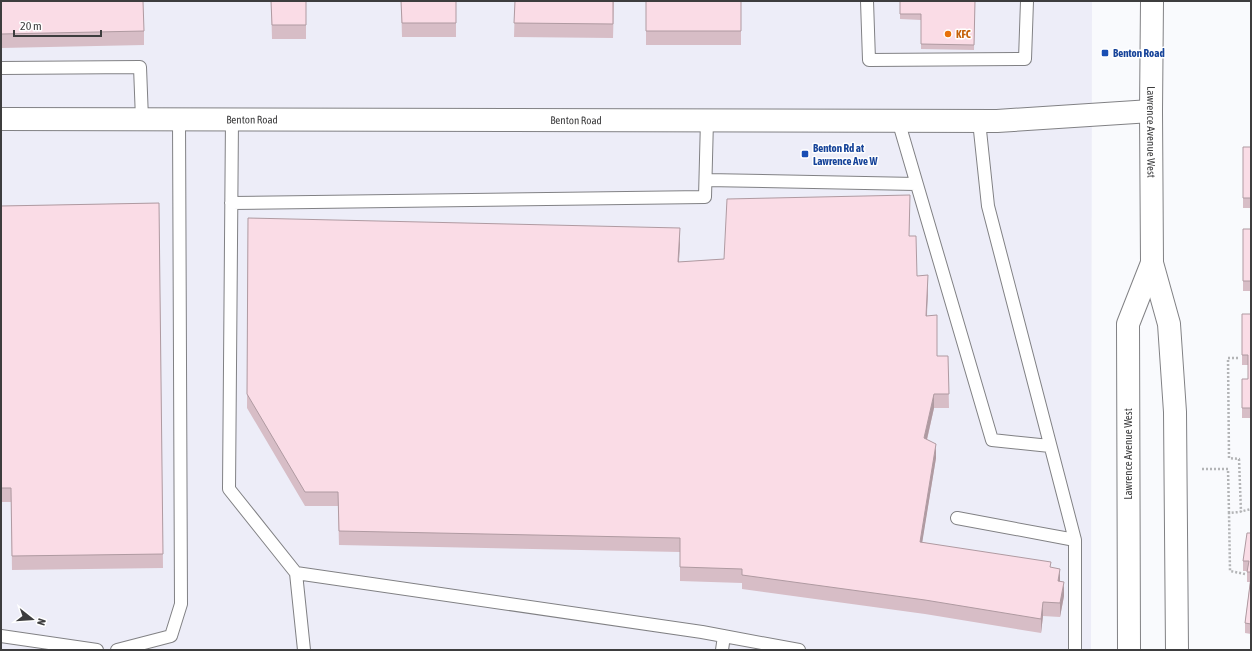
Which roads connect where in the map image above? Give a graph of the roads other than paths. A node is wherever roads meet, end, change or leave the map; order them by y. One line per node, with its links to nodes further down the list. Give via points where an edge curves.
1 (867, 1): 2 (lane, via 869,60 1025,59)
2 (1027, 1)
3 (1152, 1): 5 (street, Lawrence Avenue West)
4 (1, 68): 6 (lane, via 140,67)
5 (1151, 112): 12 (street, Benton Road); 16 (street, Lawrence Avenue West)
6 (142, 118): 7 (street, Benton Road); 8 (street, Benton Road)
7 (1, 119)
8 (179, 119): 9 (street, Benton Road); 24 (lane, via 181,604 171,636)
9 (232, 119): 10 (street, Benton Road); 15 (lane)
10 (707, 120): 11 (street, Benton Road); 13 (lane)
11 (898, 120): 12 (street, Benton Road); 14 (lane)
12 (979, 121): 17 (lane, via 988,206)
13 (706, 180): 14 (lane); 15 (lane, via 705,197)
14 (916, 184): 17 (lane, via 992,440)
15 (231, 202): 20 (lane, via 229,489)
16 (1152, 263): 29 (street, Lawrence Avenue West, via 1128,324); 30 (street, Lawrence Avenue West, via 1169,324 1174,404)
17 (1050, 446): 19 (lane)
18 (957, 518): 19 (lane)
19 (1075, 540): 28 (lane)
20 (296, 573): 22 (lane); 25 (lane)
21 (1, 636): 23 (lane)
22 (724, 636): 26 (lane); 27 (lane)
23 (97, 650)
24 (117, 650)
25 (304, 650)
26 (722, 650)
27 (799, 650)
28 (1075, 650)
29 (1129, 650)
30 (1177, 650)

